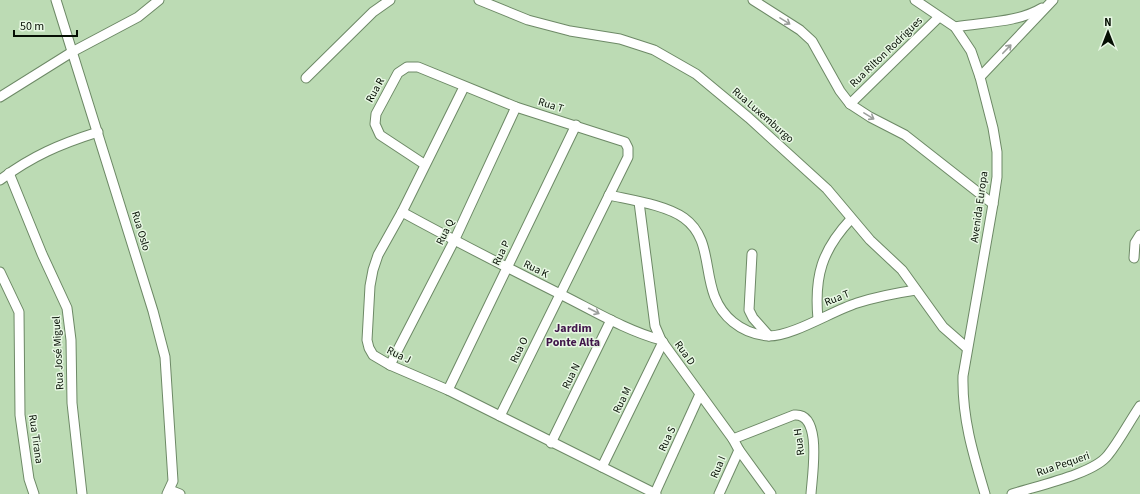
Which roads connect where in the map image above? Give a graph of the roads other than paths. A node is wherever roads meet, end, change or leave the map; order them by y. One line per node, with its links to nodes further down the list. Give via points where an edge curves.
1 (56, 0): 12 (street, Rua Oslo)
2 (158, 0): 12 (street, via 138,17)
3 (390, 0): 15 (street, via 368,17)
4 (479, 0): 29 (street, Rua Luxemburgo, via 528,20 570,31 620,39 654,50 696,74 814,176)
5 (753, 0): 18 (street, one-way to 18, via 800,30 812,41)
6 (915, 0): 8 (street, Avenida Europa)
7 (1051, 2): 9 (street, via 1034,13); 11 (street)
8 (939, 17): 10 (street, Avenida Europa); 18 (street, Rua Rilton Rodrigues)
9 (1012, 19): 10 (street); 11 (street, via 1020,26)
10 (955, 27): 14 (street, Avenida Europa, via 971,51)
11 (1022, 34): 14 (street, one-way to 11)
12 (72, 52): 17 (street); 21 (street, Rua Oslo)
13 (418, 67): 16 (street, Rua T); 22 (street, Rua R, via 407,67 398,73 376,114 375,124 380,135)
14 (980, 77): 27 (street, Avenida Europa, via 997,152)
15 (306, 78)
16 (464, 87): 19 (street, Rua T); 22 (street, Rua J)
17 (0, 97)
18 (850, 104): 27 (street, one-way to 27, via 905,135)
19 (516, 107): 20 (street, Rua T); 31 (street, Rua Q)
20 (576, 125): 25 (street, Rua T, via 625,142 628,148 628,157); 34 (street, Rua P)
21 (98, 132): 23 (street, via 48,149); 52 (street, Rua Oslo, via 154,311 165,357 172,476)
22 (424, 164): 28 (street, Rua J)
23 (9, 173): 24 (street); 54 (street, Rua José Miguel, via 67,308 71,340 72,403)
24 (0, 180)
25 (609, 195): 26 (street, Rua T); 37 (street, Rua T)
26 (639, 202): 40 (street, Rua T, via 670,210 685,218 702,242 711,290 724,315 742,329); 41 (street, Rua D, via 655,326)
27 (993, 204): 42 (street, Avenida Europa)
28 (402, 212): 31 (street, Rua K); 43 (street, Rua J, via 378,255 370,286 367,340 369,348 373,355)
29 (851, 219): 36 (street, Rua Luxemburgo, via 877,248 902,270); 38 (street, via 831,242 824,259 818,281)
30 (1140, 235): 33 (street, via 1135,243)
31 (454, 241): 34 (street, Rua K); 43 (street, Rua Q)
32 (752, 254): 40 (street, via 749,310)
33 (1134, 258)
34 (507, 268): 37 (street, Rua K); 44 (street, Rua P)
35 (0, 272): 53 (street, Rua Tirana, via 19,312 20,414)
36 (916, 290): 38 (street, Rua T, via 857,303); 42 (street, Rua Luxemburgo, via 943,328)
37 (559, 294): 39 (street, Rua K, one-way to 39); 47 (street, Rua O)
38 (818, 319): 40 (street, Rua T, via 790,332)
39 (611, 320): 41 (street, Rua K); 49 (street, Rua N)
40 (769, 336)
41 (662, 341): 45 (street, Rua D); 51 (street, Rua M)
42 (966, 348): 60 (street, Avenida Europa, via 962,398 970,445)
43 (390, 365): 44 (street, Rua J)
44 (448, 390): 47 (street, Rua J)
45 (700, 394): 48 (street, Rua D); 56 (street, Rua S)
46 (1140, 406): 61 (street, Rua Pequeri, via 1108,456 1100,464 1083,472)
47 (500, 416): 49 (street, Rua J)
48 (733, 438): 50 (street, Rua D); 59 (street, Rua H, via 794,415 799,414 806,418 812,430 814,454)
49 (551, 443): 51 (street, Rua J)
50 (739, 450): 57 (street, Rua I); 58 (street, Rua D)
51 (602, 467): 56 (street, Rua J)
52 (168, 493): 55 (street)
53 (34, 494)
54 (82, 494)
55 (180, 494)
56 (655, 494)
57 (719, 494)
58 (771, 494)
59 (811, 494)
60 (985, 494)
61 (1012, 494)

